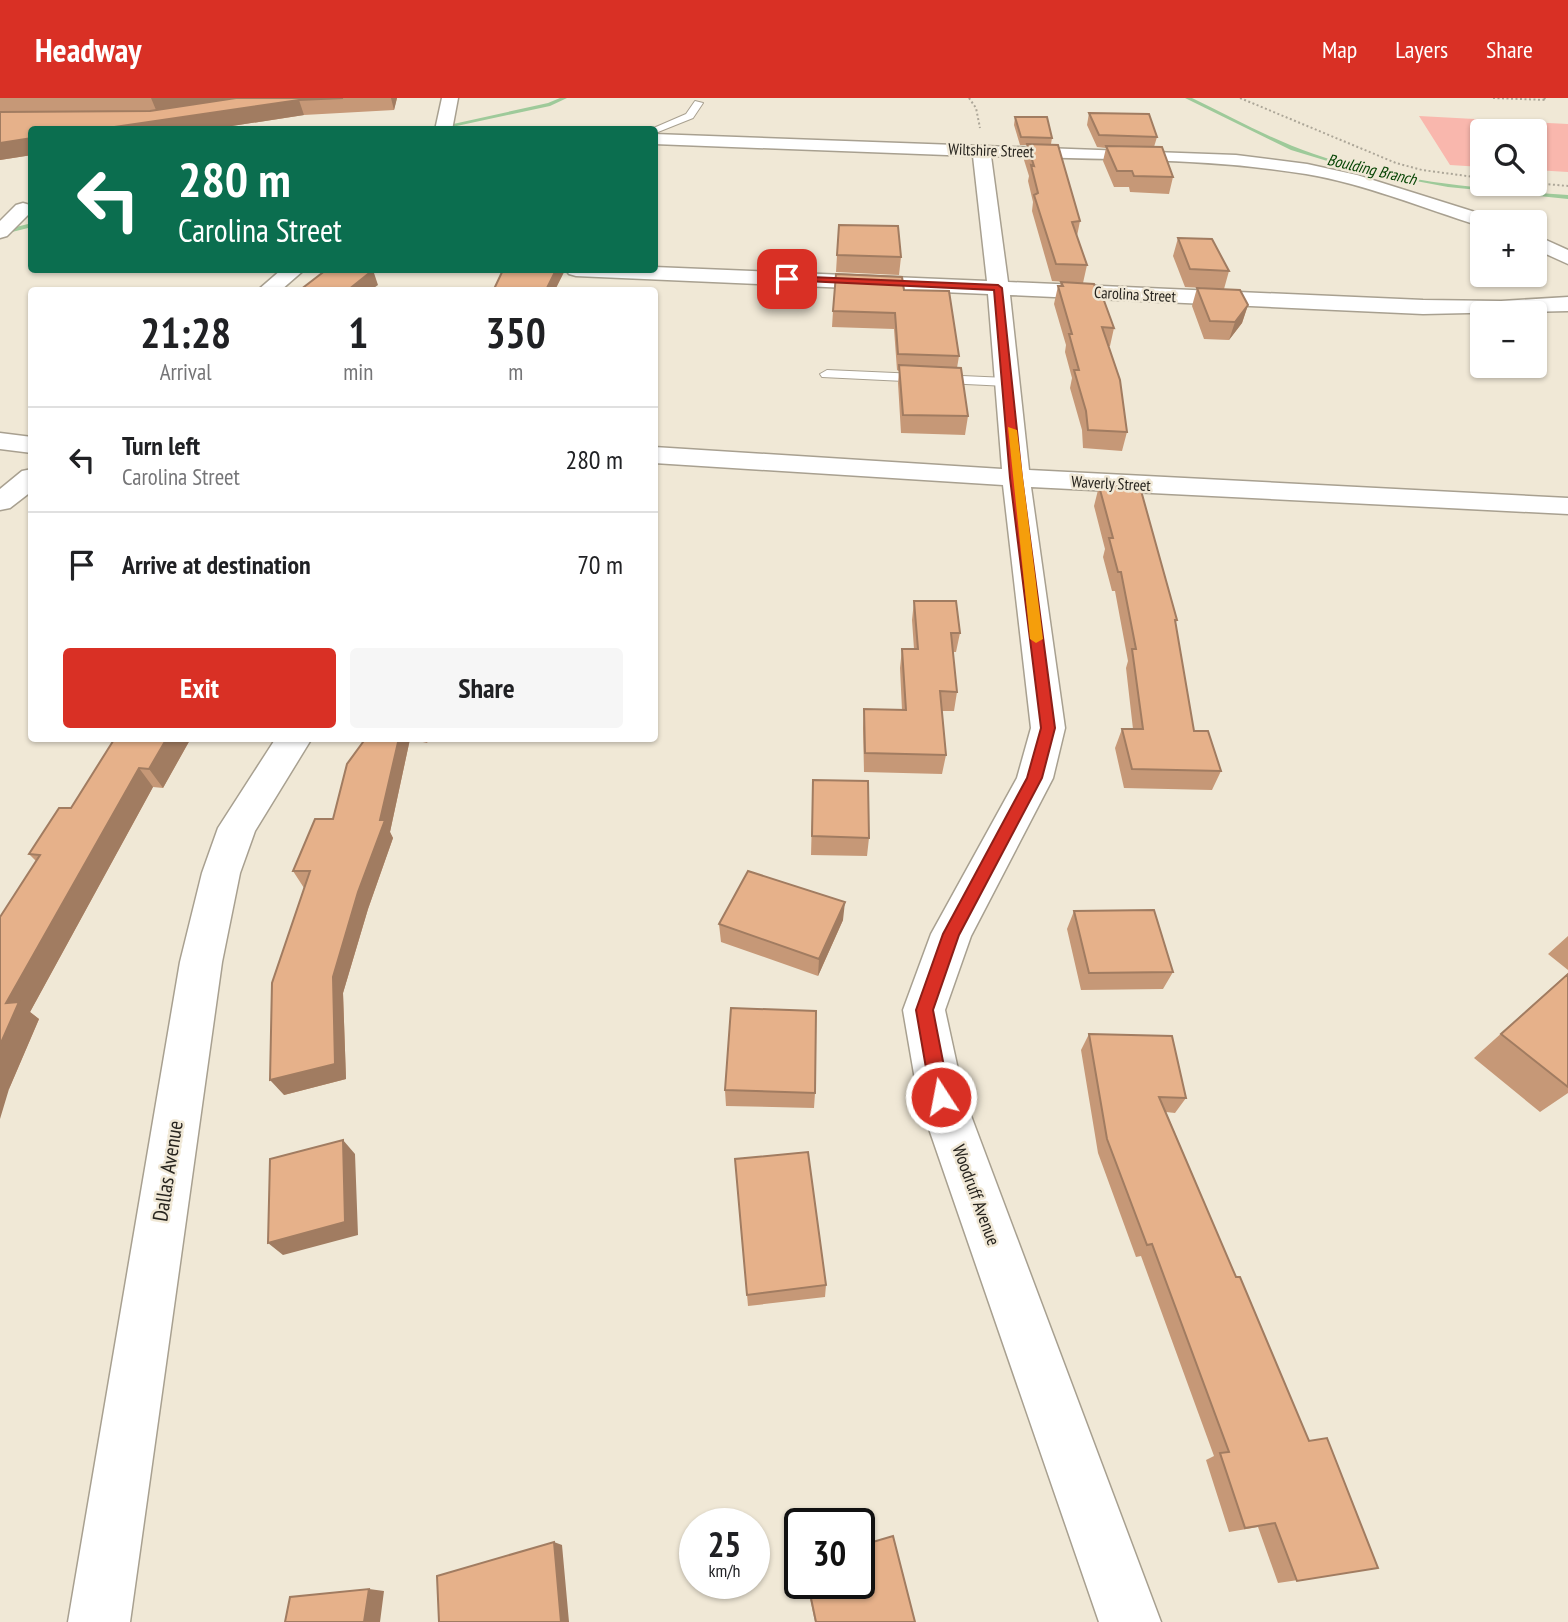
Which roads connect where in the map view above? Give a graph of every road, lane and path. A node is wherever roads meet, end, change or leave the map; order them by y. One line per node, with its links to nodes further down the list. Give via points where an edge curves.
1 (450, 98): 6 (street)
2 (1240, 98): 10 (path, via 1396,163)
3 (1493, 98): 4 (path)
4 (1544, 98)
5 (698, 103): 7 (lane, via 690,116)
6 (444, 126)
7 (658, 128)
8 (658, 139): 9 (street, Wiltshire Street)
9 (981, 150): 15 (street, Wiltshire Street, via 1236,160 1307,169); 23 (street, Woodruff Avenue)
10 (1470, 176)
11 (1547, 184): 12 (path)
12 (1568, 186)
13 (0, 209): 14 (street)
14 (27, 209): 16 (street)
15 (1470, 217)
16 (0, 232)
17 (1547, 247): 18 (street)
18 (1568, 258)
19 (290, 273): 22 (street)
20 (589, 273): 21 (street, Carolina Street)
21 (625, 281): 23 (street, Carolina Street)
22 (272, 287)
23 (998, 288): 24 (street, Carolina Street, via 1423,307); 26 (street, Woodruff Avenue)
24 (1568, 304)
25 (827, 374): 26 (lane)
26 (1007, 382): 30 (street, Woodruff Avenue)
27 (0, 441): 28 (street)
28 (28, 444)
29 (658, 455): 30 (street, Waverly Street)
30 (1016, 478): 33 (street, Waverly Street); 36 (street, Woodruff Avenue, via 1048,728 1035,778 951,934 925,1010 941,1097)
31 (28, 480): 32 (street)
32 (0, 502)
33 (1568, 506)
34 (292, 742): 35 (street, Dallas Avenue, via 237,828 221,873 204,949)
35 (99, 1622)
36 (1130, 1622)

